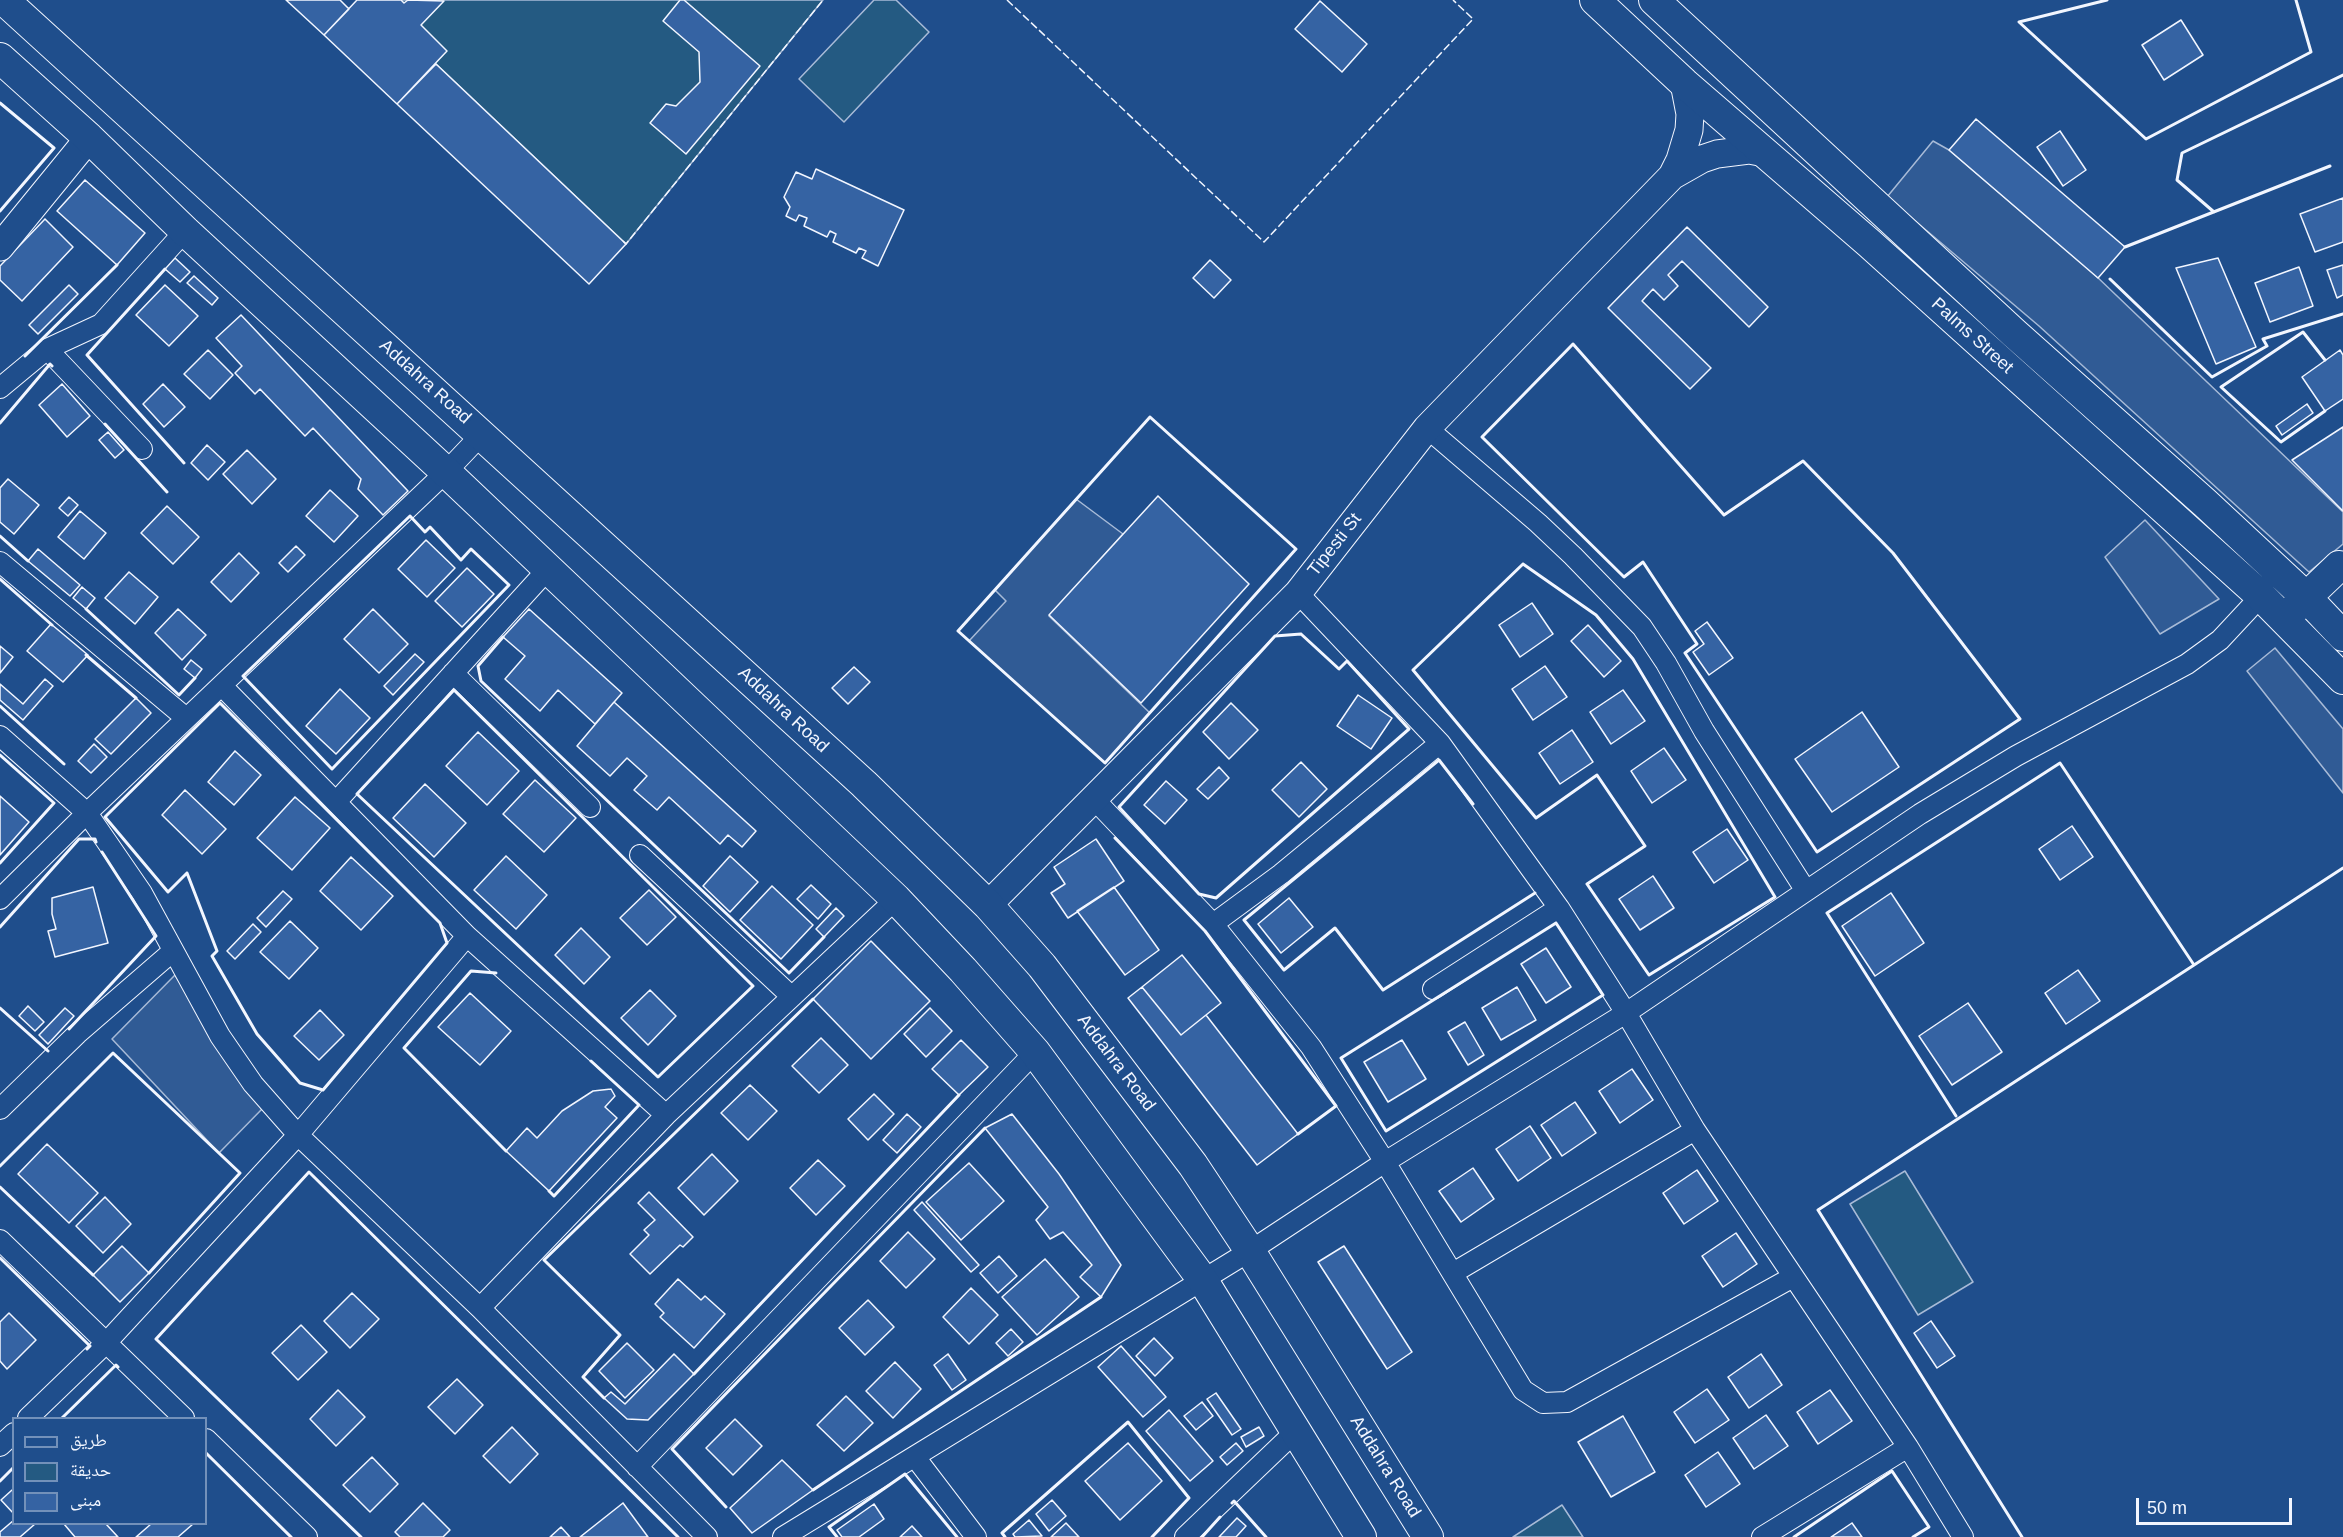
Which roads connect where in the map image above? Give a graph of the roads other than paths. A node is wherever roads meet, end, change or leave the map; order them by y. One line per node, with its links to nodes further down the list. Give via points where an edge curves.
1 (4, 0): 16 (main road, Addahra Road)
2 (1595, 0): 5 (main road, Palms Street)
3 (1654, 0): 9 (main road, Palms Street)
4 (0, 58): 6 (main road)
5 (1684, 83): 7 (main road, Palms Street); 8 (main road, via 1689,130)
6 (89, 138): 10 (main road); 12 (main road)
7 (1765, 153): 8 (main road, via 1749,150 1717,154); 11 (main road, Palms Street)
8 (1672, 176): 15 (main road, Tipesti St)
9 (1892, 218): 11 (main road); 24 (main road, Palms Street)
10 (184, 231): 13 (street, via 101,324); 18 (main road)
11 (1869, 243): 23 (main road, Palms Street)
12 (0, 247)
13 (47, 349): 14 (street); 17 (street)
14 (0, 388)
15 (1427, 428): 22 (main road, Tipesti St); 38 (street, via 1538,523 1642,627)
16 (482, 434): 18 (street); 41 (main road, Addahra Road, via 864,784)
17 (142, 449)
18 (446, 472): 21 (main road); 29 (street)
19 (0, 561): 30 (street)
20 (2339, 566): 24 (main road)
21 (548, 569): 27 (street); 40 (main road)
22 (1298, 593): 32 (street); 33 (main road, Tipesti St)
23 (2261, 596): 25 (main road, Palms Street); 38 (street, via 2220,640 2187,664 2016,756 1920,814)
24 (2306, 597): 25 (main road); 26 (main road, Palms Street)
25 (2284, 619): 28 (main road, Palms Street)
26 (2343, 636)
27 (453, 673): 34 (street); 35 (street)
28 (2343, 679)
29 (222, 686): 30 (street); 34 (street)
30 (186, 718): 36 (street)
31 (0, 735): 36 (street)
32 (1440, 743): 42 (street); 43 (street)
33 (1094, 800): 41 (main road, Tipesti St); 43 (street)
34 (336, 802): 44 (street)
35 (590, 807)
36 (87, 813): 39 (street); 45 (street, via 142,892)
37 (640, 855): 47 (street)
38 (1806, 891): 48 (street)
39 (0, 899)
40 (896, 899): 47 (street); 49 (main road)
41 (988, 905): 56 (main road, Addahra Road, via 1042,966 1106,1049 1193,1165)
42 (1559, 908): 46 (street); 48 (street)
43 (1214, 924): 54 (street, via 1311,1047)
44 (467, 936): 51 (street); 53 (street)
45 (173, 951): 50 (street, via 77,1034); 53 (street, via 220,1036 253,1084)
46 (1433, 989)
47 (791, 996): 51 (street)
48 (1626, 1013): 52 (street); 54 (street)
49 (1035, 1052): 59 (main road); 70 (street)
50 (0, 1108)
51 (666, 1115): 60 (street)
52 (1695, 1130): 57 (street); 58 (street)
53 (298, 1135): 60 (street); 61 (street)
54 (1385, 1162): 56 (street); 57 (street)
55 (0, 1240): 61 (street)
56 (1250, 1251): 59 (street); 77 (main road, Addahra Road)
57 (1453, 1274): 58 (street, via 1523,1390 1543,1403 1567,1402)
58 (1793, 1276): 68 (street)
59 (1202, 1279): 64 (main road); 69 (street)
60 (480, 1308): 70 (street)
61 (106, 1343): 62 (street); 63 (street)
62 (30, 1417)
63 (182, 1417)
64 (1296, 1431): 75 (street); 76 (main road)
65 (12, 1435): 67 (street)
66 (207, 1440): 71 (street)
67 (0, 1446)
68 (1908, 1447): 78 (street); 79 (street)
69 (915, 1457): 73 (street); 74 (street)
70 (638, 1467): 72 (street)
71 (307, 1537)
72 (707, 1537)
73 (783, 1537)
74 (976, 1537)
75 (1185, 1537)
76 (1361, 1537)
77 (1428, 1537)
78 (1762, 1537)
79 (1963, 1537)

